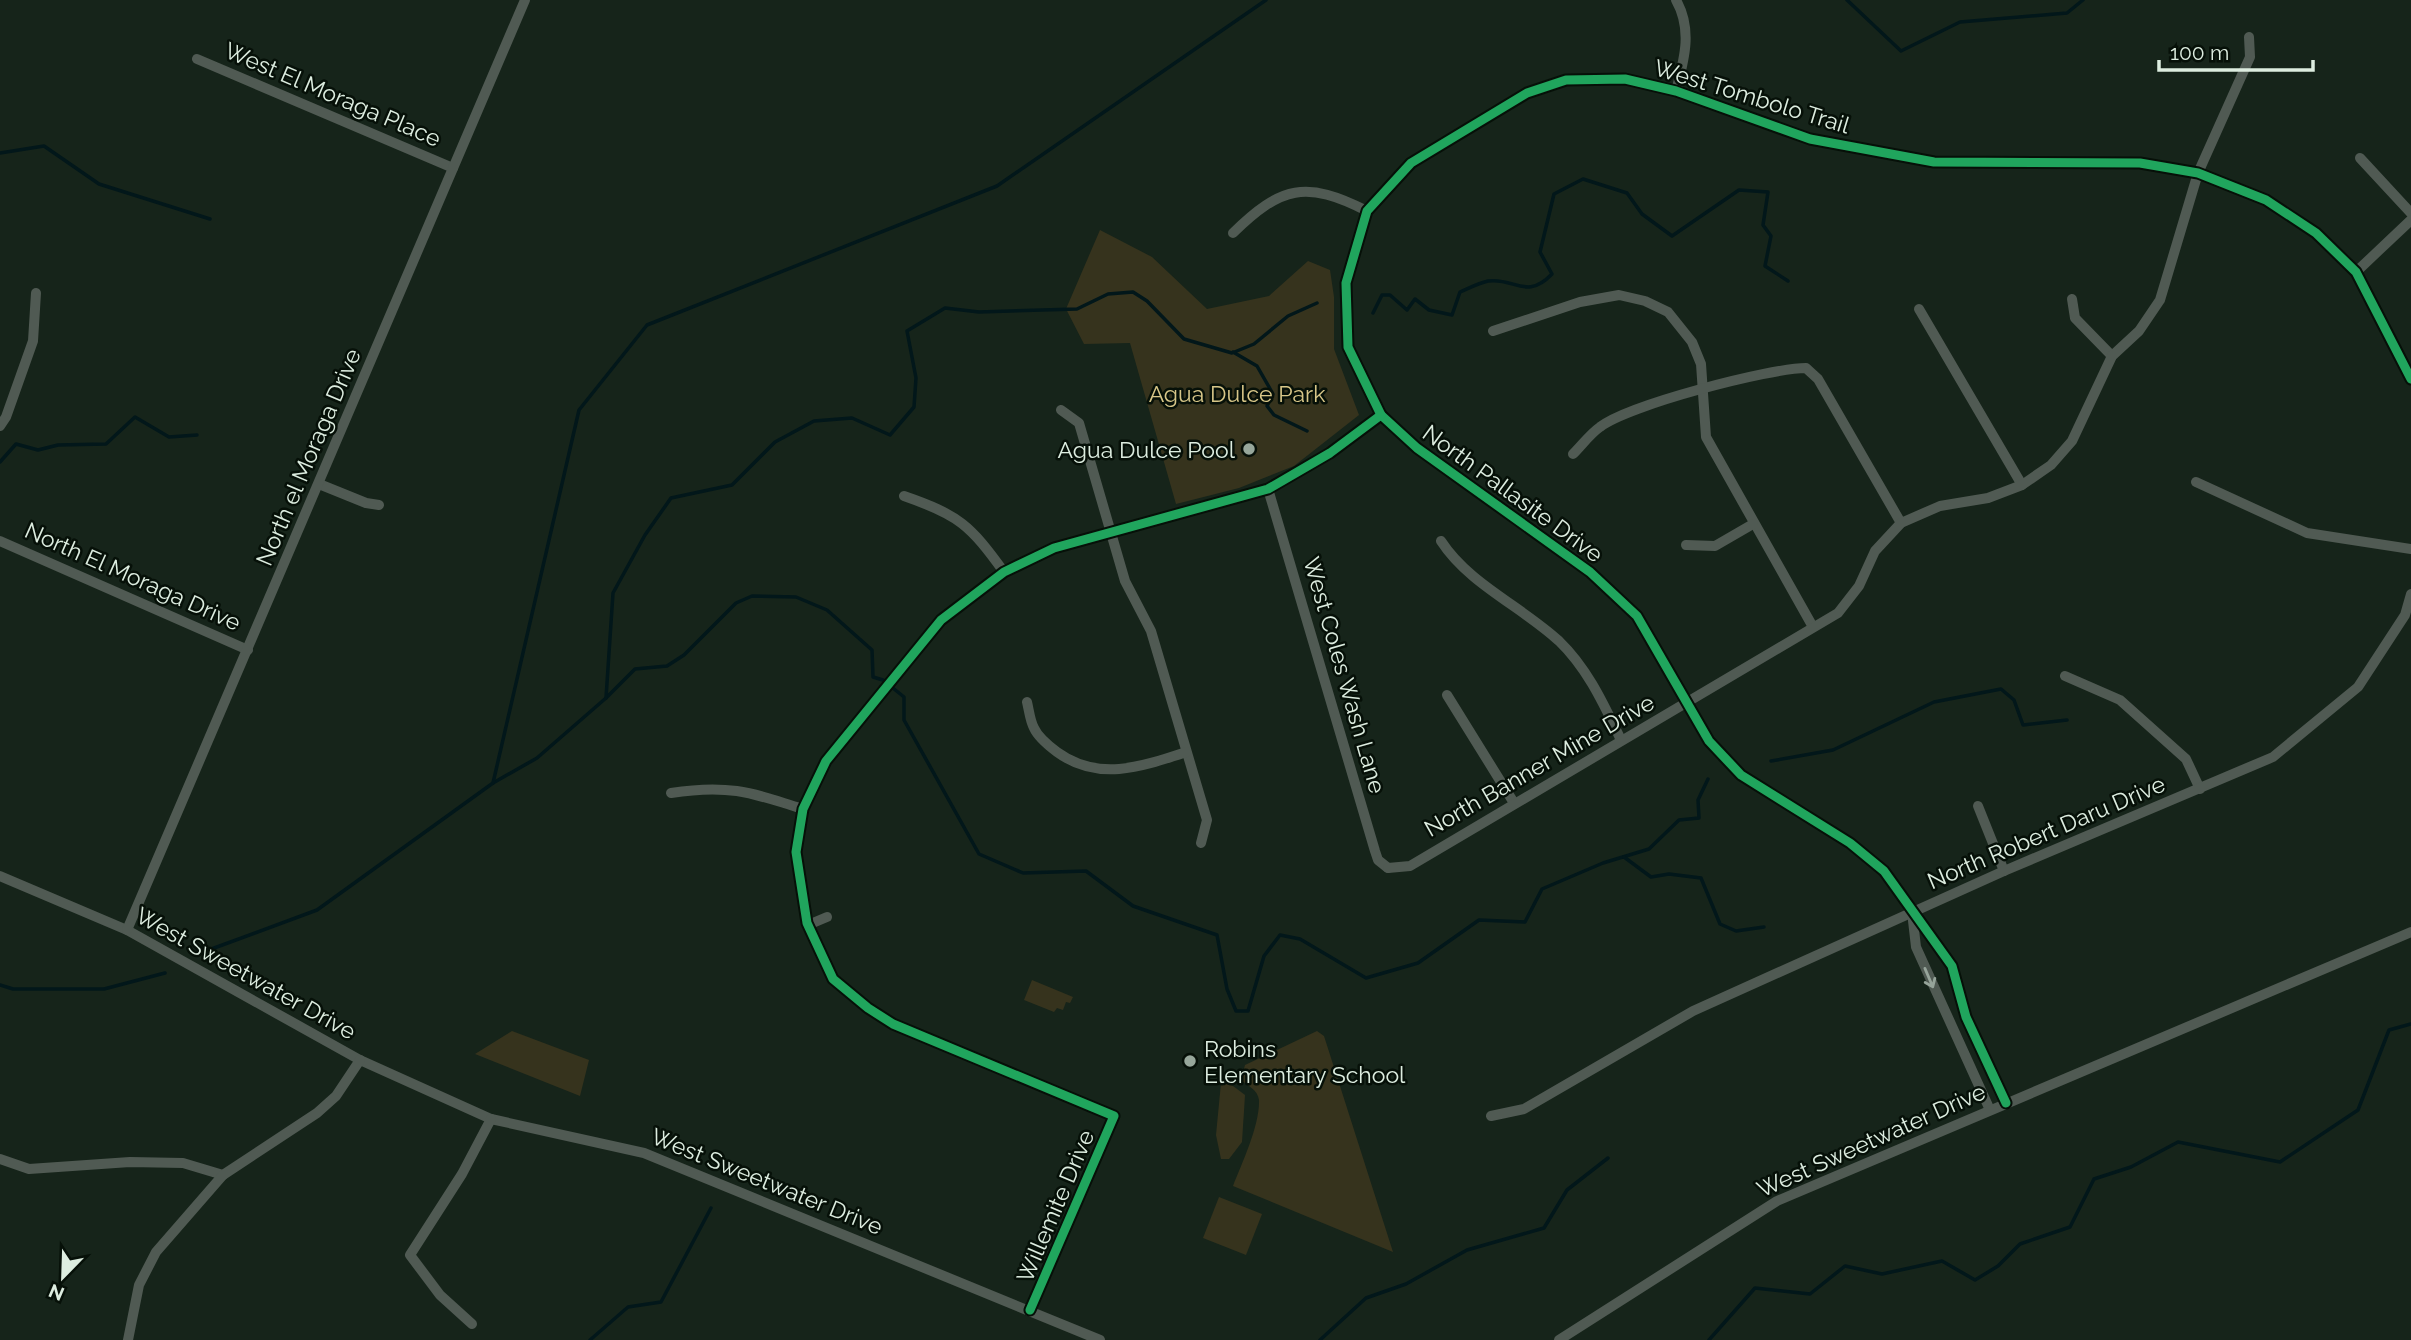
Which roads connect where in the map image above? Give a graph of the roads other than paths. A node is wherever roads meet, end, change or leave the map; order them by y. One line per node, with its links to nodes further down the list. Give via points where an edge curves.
1 (525, 0): 7 (street, North el Moraga Drive)
2 (1676, 0): 5 (street, via 1688,46)
3 (2249, 37): 8 (street, North Banner Mine Drive, via 2250,57)
4 (197, 59): 7 (street, West El Moraga Place)
5 (1676, 91): 8 (street, West Tombolo Trail, via 1810,139 1934,162 2140,163); 9 (street, West Tombolo Trail, via 1625,79 1566,80 1527,93 1411,163)
6 (2360, 158): 10 (street)
7 (453, 168): 26 (street, North el Moraga Drive)
8 (2198, 173): 13 (street, West Tombolo Trail, via 2266,200 2316,233); 18 (street, North Banner Mine Drive, via 2160,300 2139,331)
9 (1367, 212): 12 (street, via 1338,197 1306,191 1279,196); 22 (street, West Tombolo Trail, via 1346,283 1348,347)
10 (2411, 213)
11 (2411, 220): 13 (street)
12 (1233, 233)
13 (2356, 272): 19 (street, West Tombolo Trail)
14 (36, 293): 23 (street, via 33,341)
15 (2072, 299): 18 (street, via 2075,318)
16 (1919, 310): 27 (street)
17 (1493, 331): 20 (street, via 1580,302 1619,295 1645,301 1668,312 1692,342 1700,364)
18 (2112, 356): 27 (street, North Banner Mine Drive, via 2072,441 2051,465)
19 (2411, 379)
20 (1701, 389): 24 (street, via 1601,426); 31 (street, via 1807,369 1818,379); 32 (street, via 1706,438)
21 (1061, 410): 33 (street, via 1079,423)
22 (1381, 415): 28 (street, via 1330,453); 45 (street, North Pallasite Drive, via 1417,448 1590,572 1618,598 1637,617)
23 (0, 426)
24 (1573, 454)
25 (2196, 482): 37 (street, via 2307,533)
26 (319, 484): 30 (street); 41 (street, North el Moraga Drive)
27 (2022, 485): 31 (street, North Banner Mine Drive, via 1988,498 1940,506)
28 (1268, 489): 33 (street); 55 (street, West Coles Wash Lane, via 1375,851)
29 (904, 496): 38 (street, via 946,510 976,534)
30 (379, 505)
31 (1901, 523): 40 (street, North Banner Mine Drive, via 1875,551 1859,586 1838,612)
32 (1753, 524): 36 (street, via 1715,545); 40 (street)
33 (1110, 534): 38 (street, via 1055,548); 47 (street, via 1125,581 1151,631)
34 (0, 541): 41 (street, North El Moraga Drive)
35 (1441, 541): 46 (street, via 1454,561 1560,643 1591,680)
36 (1686, 545)
37 (2411, 549)
38 (1003, 572): 52 (street, via 941,620 826,761)
39 (2411, 594): 48 (street, North Robert Daru Drive, via 2405,615 2358,687 2273,758)
40 (1813, 627): 45 (street, North Banner Mine Drive)
41 (248, 650): 60 (street, North el Moraga Drive)
42 (2065, 677): 48 (street, via 2120,700 2186,759)
43 (1447, 695): 50 (street)
44 (1027, 702): 47 (street, via 1034,729 1068,760 1088,767 1138,768)
45 (1686, 703): 46 (street, North Banner Mine Drive); 57 (street, North Pallasite Drive, via 1709,741 1741,775 1850,843 1884,871)
46 (1621, 740): 50 (street, North Banner Mine Drive)
47 (1186, 752): 53 (street, via 1207,820)
48 (2200, 789): 54 (street, North Robert Daru Drive)
49 (671, 793): 52 (street, via 708,787 742,789)
50 (1514, 803): 55 (street, North Banner Mine Drive, via 1409,866)
51 (1978, 806): 54 (street)
52 (803, 809): 59 (street, via 796,852)
53 (1201, 843)
54 (2004, 871): 57 (street, North Robert Daru Drive)
55 (1387, 872)
56 (0, 876): 60 (street, West Sweetwater Drive)
57 (1912, 912): 63 (street, North Pallasite Drive, via 1952,966 1966,1017); 64 (street, one-way to 64, via 1916,947); 65 (street, North Robert Daru Drive, via 1693,1011 1524,1109)
58 (827, 917): 59 (street)
59 (808, 925): 69 (street, Willemite Drive, via 833,979 885,1018 1114,1116)
60 (127, 930): 62 (street, West Sweetwater Drive)
61 (2411, 932): 63 (street, West Sweetwater Drive)
62 (360, 1060): 66 (street, West Sweetwater Drive); 68 (street, via 336,1096 317,1113)
63 (2006, 1103): 64 (street, West Sweetwater Drive)
64 (1990, 1110): 73 (street, West Sweetwater Drive, via 1777,1201)
65 (1491, 1116)
66 (491, 1119): 69 (street, West Sweetwater Drive, via 644,1153); 70 (street, via 410,1255 440,1295)
67 (0, 1159): 68 (street, via 29,1169 183,1163)
68 (223, 1175): 71 (street, via 156,1252 139,1285)
69 (1030, 1310): 72 (street, West Sweetwater Drive)
70 (472, 1324)
71 (128, 1340)
72 (1100, 1340)
73 (1559, 1340)

